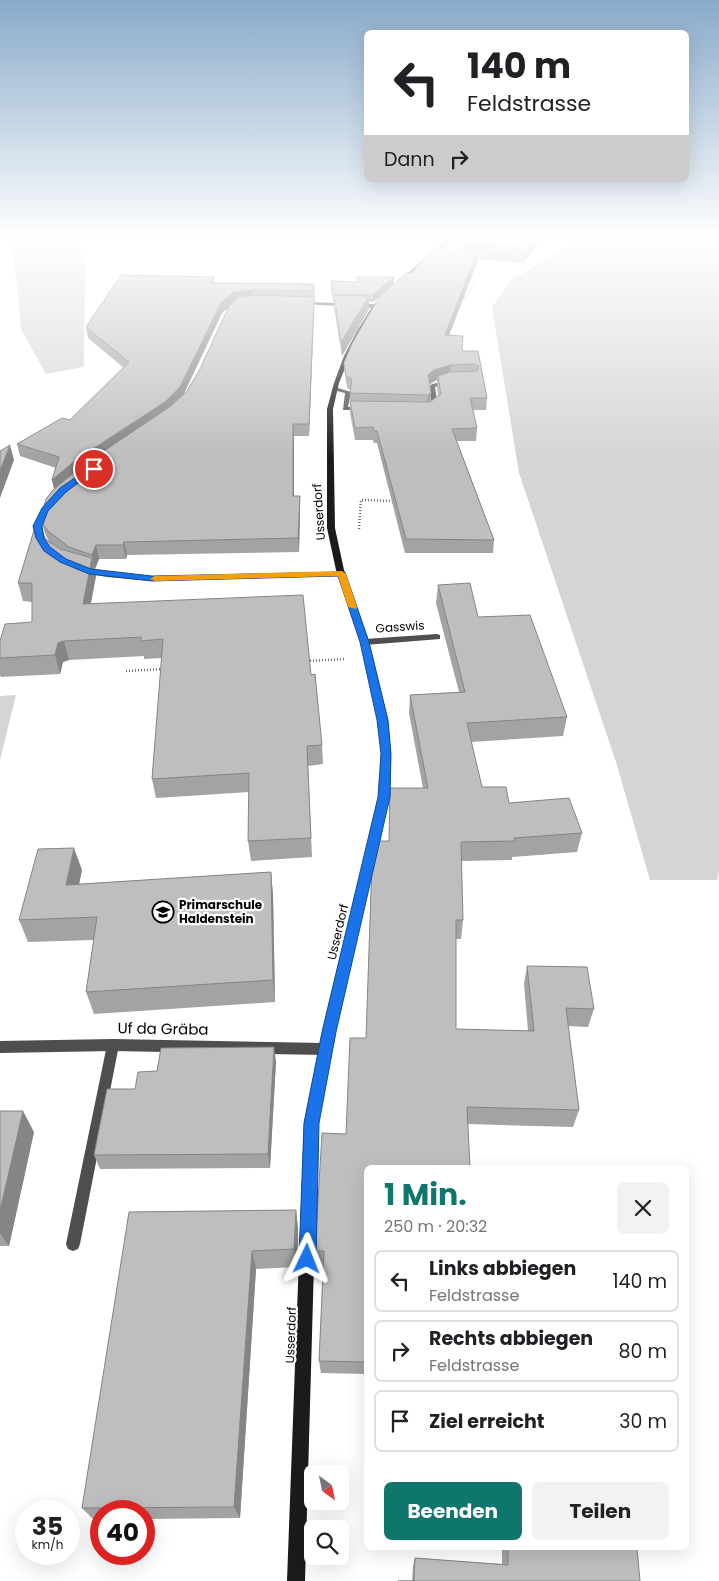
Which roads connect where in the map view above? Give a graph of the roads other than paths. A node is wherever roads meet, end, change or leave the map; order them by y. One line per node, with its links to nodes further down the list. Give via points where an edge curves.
1 (372, 311): 3 (street, Usserdorf)
2 (456, 382): 5 (street, via 434,385 435,407)
3 (335, 389): 4 (street, via 348,392 345,409); 9 (street, Usserdorf, via 330,409 331,528)
4 (372, 410)
5 (426, 410)
6 (57, 497): 7 (street, via 44,510 38,526 40,538)
7 (47, 549)
8 (75, 567): 9 (street, via 107,575 152,579)
9 (342, 574): 11 (street, Usserdorf)
10 (437, 637): 11 (street, Gasswis)
11 (365, 642): 14 (street, Usserdorf, via 383,720 386,754 384,797)
12 (113, 1044): 13 (street, Uf da Gräba); 14 (street, Uf da Gräba); 15 (street)
13 (0, 1048)
14 (325, 1049): 16 (street, Usserdorf, via 312,1123)
15 (73, 1244)
16 (296, 1581)

